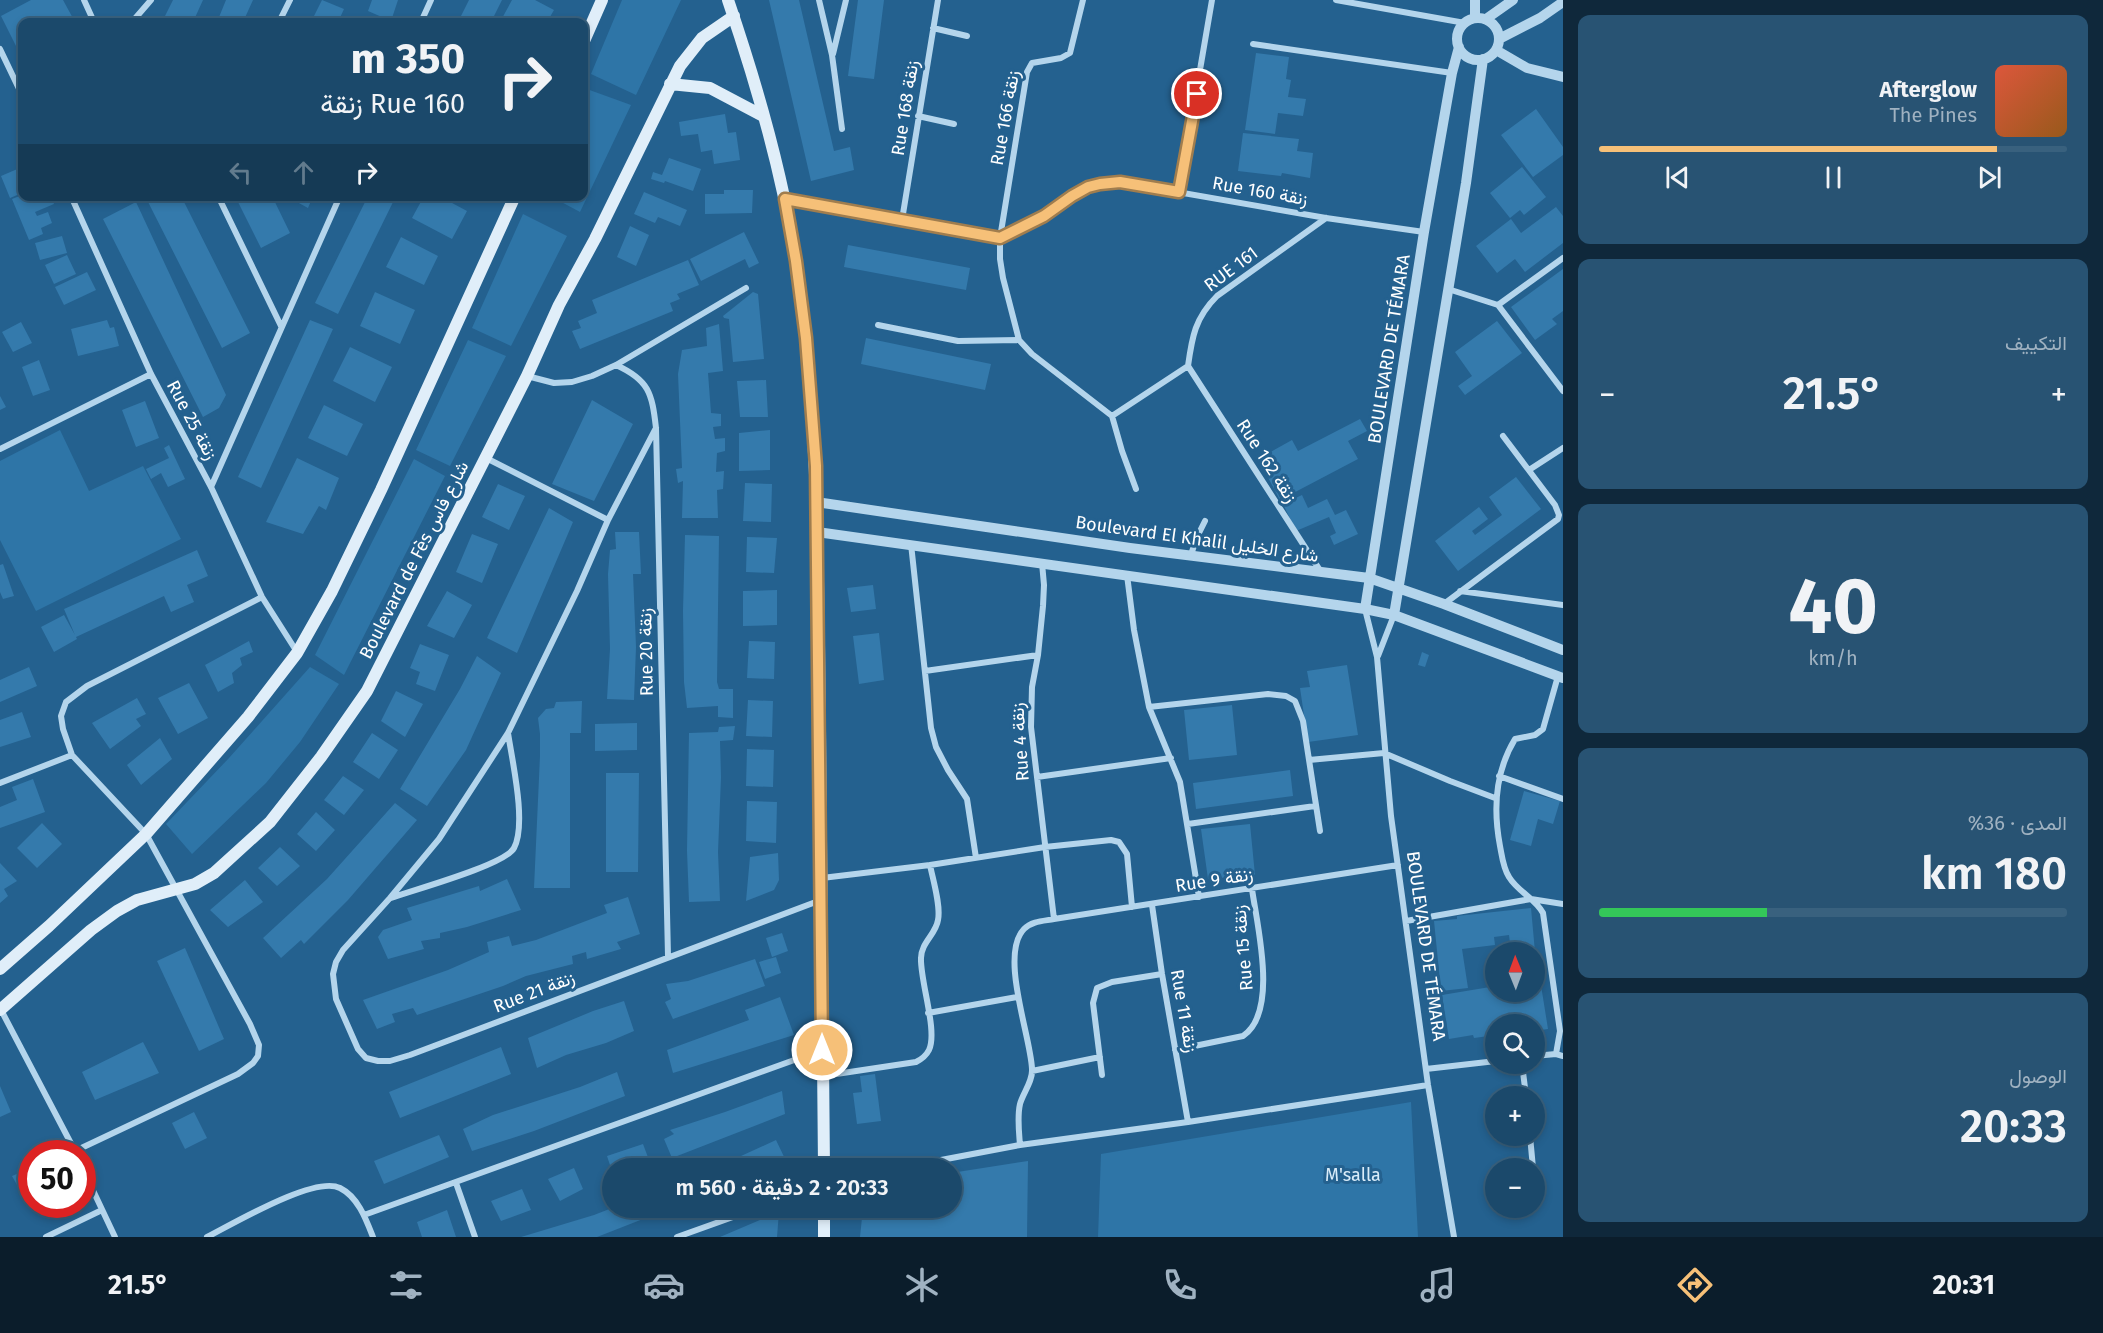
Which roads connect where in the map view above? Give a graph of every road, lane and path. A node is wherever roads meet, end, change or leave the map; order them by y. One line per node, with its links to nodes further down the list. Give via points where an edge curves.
1 (84, 0): 17 (street)
2 (151, 0): 18 (street)
3 (290, 0): 19 (street)
4 (430, 0): 20 (street)
5 (602, 0): 24 (main road)
6 (728, 0): 16 (main road)
7 (819, 0): 31 (street)
8 (846, 0): 31 (street)
9 (938, 0): 23 (street, Rue 168 زنقة)
10 (1083, 0): 50 (street, Rue 166 زنقة, via 1070,53 1029,66)
11 (1212, 0): 41 (street)
12 (1336, 0): 22 (street)
13 (1474, 0): 21 (street)
14 (1513, 0): 21 (street)
15 (1563, 2): 26 (street)
16 (734, 16): 36 (main road, Boulevard de Fès شارع فاس, via 702,38); 37 (main road)
17 (92, 18)
18 (136, 18)
19 (281, 18)
20 (423, 18)
21 (1481, 19): 22 (street); 26 (street, via 1496,27)
22 (1465, 23): 28 (street, via 1458,33)
23 (933, 28): 25 (street); 38 (street, Rue 168 زنقة)
24 (588, 32)
25 (967, 36)
26 (1499, 39): 30 (street)
27 (1253, 44): 33 (street)
28 (1459, 47): 32 (street, via 1465,55); 33 (street, BOULEVARD DE TÉMARA)
29 (0, 49): 35 (street)
30 (1496, 50): 32 (street); 34 (street, via 1527,68)
31 (832, 55): 40 (street)
32 (1483, 59): 53 (street, BOULEVARD DE TÉMARA)
33 (1452, 73): 49 (street, BOULEVARD DE TÉMARA)
34 (1563, 77)
35 (18, 79)
36 (670, 84): 37 (main road, via 710,88); 61 (main road, Boulevard de Fès شارع فاس)
37 (763, 116): 42 (main road)
38 (918, 116): 39 (street); 48 (street, Rue 168 زنقة)
39 (954, 124)
40 (842, 129)
41 (1179, 192): 47 (street, Rue 160 زنقة); 50 (street, Rue 160 زنقة, via 1120,182 1100,184 1080,191 1044,216)
42 (785, 199): 48 (street); 72 (main road, via 806,338)
43 (73, 201): 60 (street, Rue 25 زنقة)
44 (220, 201): 56 (street)
45 (338, 201): 56 (street)
46 (512, 201): 90 (main road, via 366,520)
47 (1326, 218): 49 (street, Rue 160 زنقة); 59 (street, RUE 161, via 1208,305 1193,333)
48 (902, 220): 50 (street)
49 (1424, 232): 81 (street, BOULEVARD DE TÉMARA)
50 (1000, 238): 57 (street, via 999,260)
51 (1563, 258): 54 (street)
52 (746, 288): 58 (street)
53 (1448, 289): 54 (street); 82 (street, BOULEVARD DE TÉMARA)
54 (1498, 305): 62 (street)
55 (878, 325): 57 (street, via 958,341)
56 (281, 326): 70 (street)
57 (1019, 340): 63 (street)
58 (616, 364): 61 (street, via 572,382 554,383); 64 (street, Rue 20 زنقة, via 633,373 646,387 653,402)
59 (1188, 366): 63 (street); 79 (street, Rue 162 زنقة)
60 (151, 374): 67 (street); 70 (street, Rue 25 زنقة)
61 (527, 376): 68 (main road, Boulevard de Fès شارع فاس)
62 (1563, 391)
63 (1112, 416): 71 (street)
64 (656, 428): 73 (street); 126 (street, Rue 20 زنقة)
65 (1503, 436): 69 (street)
66 (1563, 448): 69 (street)
67 (0, 449)
68 (486, 458): 73 (street); 115 (main road, Boulevard de Fès شارع فاس, via 368,691 321,757 270,822 227,862 195,884)
69 (1529, 470): 83 (street, via 1555,505 1558,519)
70 (211, 487): 84 (street, Rue 25 زنقة)
71 (1136, 489)
72 (816, 502): 75 (main road); 77 (street, Boulevard El Khalil شارع الخليل)
73 (608, 520): 96 (street)
74 (1205, 521): 77 (street)
75 (818, 532): 76 (street); 114 (main road)
76 (911, 544): 78 (street); 93 (street)
77 (1191, 555): 79 (street, Boulevard El Khalil شارع الخليل)
78 (1042, 562): 80 (street); 91 (street, Rue 4 زنقة)
79 (1321, 572): 81 (street, Boulevard El Khalil شارع الخليل)
80 (1127, 575): 87 (street); 95 (street)
81 (1369, 578): 82 (street, Boulevard El Khalil شارع الخليل); 87 (street, BOULEVARD DE TÉMARA)
82 (1400, 587): 85 (street, Boulevard El Khalil شارع الخليل); 88 (street, BOULEVARD DE TÉMARA)
83 (1459, 591): 85 (street); 86 (street)
84 (262, 597): 90 (street, Rue 25 زنقة); 98 (street, via 87,686 66,702 61,716)
85 (1444, 604): 89 (street, Boulevard El Khalil شارع الخليل)
86 (1563, 605)
87 (1365, 609): 88 (street); 92 (street, BOULEVARD DE TÉMARA)
88 (1394, 615): 92 (street, BOULEVARD DE TÉMARA); 94 (street)
89 (1563, 650)
90 (297, 653): 109 (main road, via 248,717)
91 (1038, 655): 93 (street); 102 (street, Rue 4 زنقة, via 1031,717)
92 (1377, 657): 97 (street, BOULEVARD DE TÉMARA)
93 (925, 671): 111 (street, via 934,738 967,799)
94 (1561, 677): 101 (street, via 1543,729 1515,739)
95 (1149, 707): 99 (street); 100 (street, via 1268,694 1286,696 1299,708)
96 (508, 733): 118 (street, via 439,839); 118 (street, via 519,808 515,847 489,864)
97 (1384, 753): 100 (street); 104 (street); 113 (street, BOULEVARD DE TÉMARA)
98 (72, 755): 103 (street); 109 (street)
99 (1171, 758): 102 (street); 107 (street)
100 (1309, 760): 106 (street)
101 (1499, 776): 104 (street); 105 (street)
102 (1037, 777): 110 (street, Rue 4 زنقة)
103 (0, 783)
104 (1495, 798): 119 (street, via 1497,833 1507,874)
105 (1563, 799)
106 (1316, 806): 107 (street); 108 (street)
107 (1188, 824): 117 (street)
108 (1320, 831)
109 (146, 834): 115 (street); 127 (main road)
110 (1046, 847): 111 (street); 123 (street, via 1101,840 1119,842 1127,854); 124 (street, Rue 4 زنقة)
111 (976, 858): 112 (street)
112 (930, 865): 114 (street); 131 (street, via 939,918 921,960)
113 (1398, 865): 116 (street, Rue 9 زنقة); 125 (street, BOULEVARD DE TÉMARA)
114 (821, 878): 120 (main road)
115 (177, 889): 130 (main road, Boulevard de Fès شارع فاس, via 137,900 117,911); 146 (street, via 250,1024 259,1045 258,1056 238,1074)
116 (1252, 889): 117 (street, Rue 9 زنقة); 133 (street, Rue 15 زنقة, via 1264,970 1263,999 1255,1024 1243,1036)
117 (1199, 897): 122 (street, Rue 9 زنقة)
118 (390, 898): 126 (street, Rue 21 زنقة, via 343,950 333,974 336,999 358,1049 366,1058 378,1061 410,1055)
119 (1531, 899): 121 (street); 125 (street); 134 (street, via 1539,905 1546,926 1560,1031)
120 (822, 900): 126 (street, Rue 21 زنقة); 132 (main road)
121 (1563, 904)
122 (1152, 905): 123 (street, Rue 9 زنقة); 128 (street, Rue 11 زنقة)
123 (1132, 908): 124 (street, Rue 9 زنقة)
124 (1054, 920): 129 (street, Rue 9 زنقة, via 1033,923 1019,937)
125 (1406, 921): 139 (street, BOULEVARD DE TÉMARA)
126 (668, 956)
127 (0, 969)
128 (1162, 974): 133 (street, Rue 11 زنقة); 137 (street, via 1097,988 1093,1003)
129 (1017, 998): 131 (street); 140 (street)
130 (0, 1009): 145 (street)
131 (928, 1013): 142 (street, via 931,1043 923,1059)
132 (822, 1050): 142 (main road); 150 (street)
133 (1175, 1050): 144 (street, Rue 11 زنقة)
134 (1556, 1054): 135 (street); 136 (street)
135 (1545, 1055)
136 (1563, 1056)
137 (1100, 1057): 140 (street); 141 (street)
138 (1485, 1062): 139 (street)
139 (1426, 1069): 143 (street, BOULEVARD DE TÉMARA)
140 (1032, 1071): 147 (street, via 1020,1108)
141 (1102, 1075)
142 (823, 1076): 148 (main road)
143 (1428, 1085): 144 (street); 163 (street, BOULEVARD DE TÉMARA)
144 (1188, 1122): 147 (street)
145 (70, 1140)
146 (96, 1142)
147 (1020, 1145): 149 (street)
148 (824, 1158)
149 (952, 1158)
150 (456, 1183): 153 (street); 160 (street)
151 (96, 1197): 152 (street)
152 (102, 1210): 156 (street); 157 (street)
153 (364, 1215): 158 (street, via 342,1189 321,1186 301,1190); 159 (street)
154 (730, 1218): 161 (street)
155 (824, 1218): 162 (main road)
156 (46, 1237)
157 (115, 1237)
158 (207, 1237)
159 (373, 1237)
160 (475, 1237)
161 (677, 1237)
162 (824, 1237)
163 (1454, 1237)

